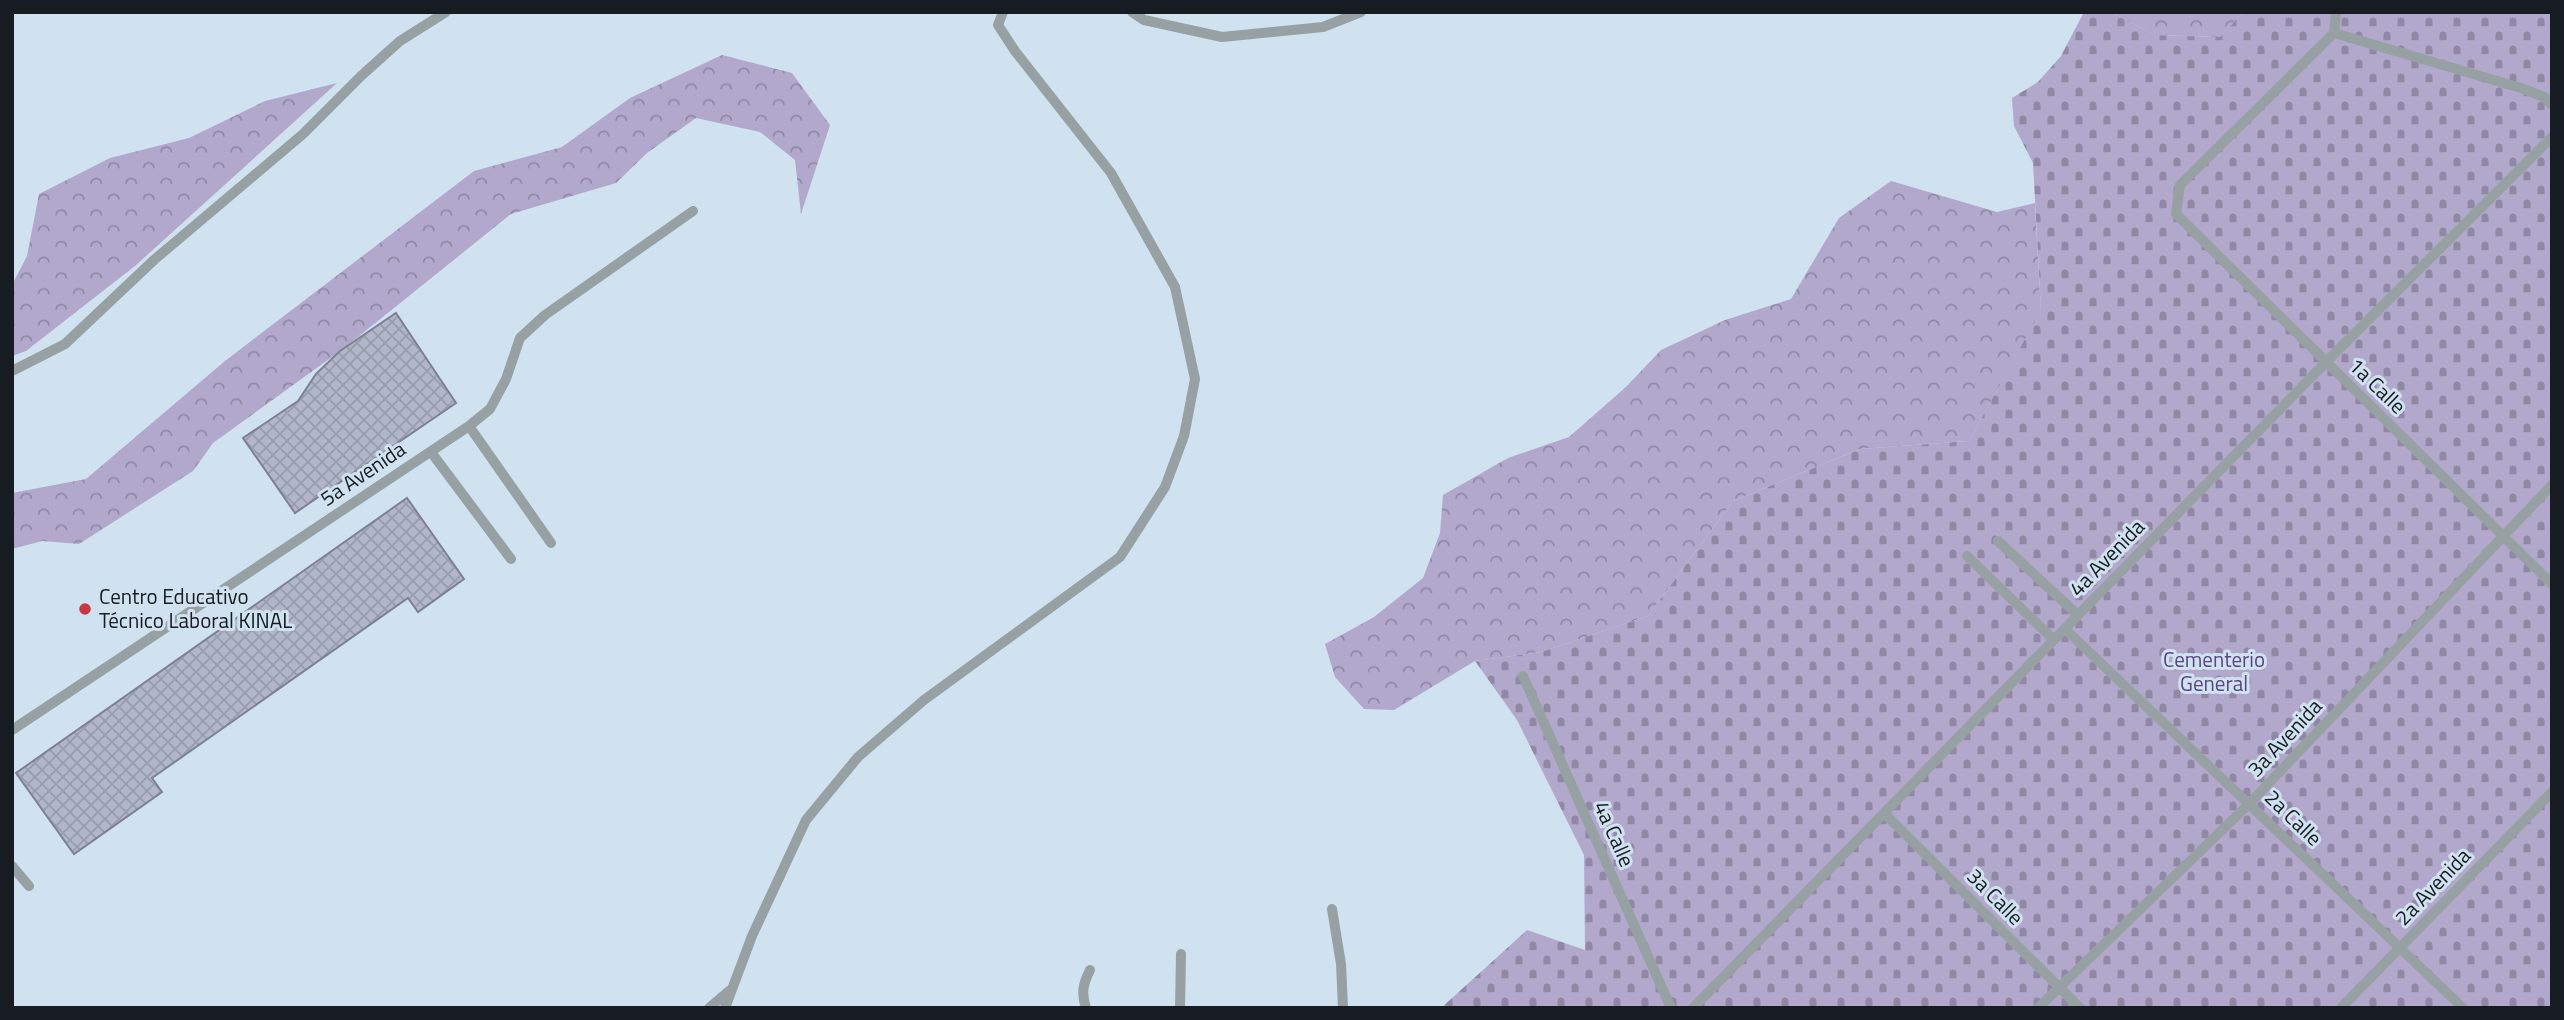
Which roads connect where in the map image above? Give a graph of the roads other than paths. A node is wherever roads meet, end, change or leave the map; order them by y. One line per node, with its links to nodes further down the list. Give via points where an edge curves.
1 (446, 12): 11 (lane, via 400,41 303,134 154,260 65,344)
2 (1003, 12): 36 (lane, via 998,25 1111,173 1175,288 1195,379 1184,436 1165,487 1120,557 925,699 858,757 806,820)
3 (1132, 12): 4 (lane, via 1144,20 1222,37 1323,27)
4 (1361, 12)
5 (2336, 12): 6 (lane)
6 (2334, 33): 7 (lane, via 2521,88); 10 (lane, 1a Calle, via 2180,186 2176,214)
7 (2552, 105)
8 (2552, 137): 10 (lane, 4a Avenida)
9 (693, 211): 12 (lane, 5a Avenida, via 545,314 520,338 490,409)
10 (2326, 362): 15 (lane, 1a Calle); 21 (lane, 4a Avenida)
11 (12, 371)
12 (469, 426): 13 (lane, 5a Avenida); 17 (lane)
13 (431, 452): 19 (lane); 25 (lane, 5a Avenida)
14 (2552, 485): 15 (lane, 3a Avenida)
15 (2502, 535): 20 (lane, 1a Calle); 27 (lane, 3a Avenida)
16 (1998, 541): 21 (lane)
17 (551, 542)
18 (1967, 556): 23 (lane)
19 (511, 559)
20 (2552, 584)
21 (2078, 615): 22 (lane, 4a Avenida)
22 (2065, 629): 23 (lane, 4a Avenida); 27 (lane, 2a Calle)
23 (2054, 640): 28 (lane, 4a Avenida)
24 (1522, 676): 42 (lane, 4a Calle)
25 (12, 730)
26 (2552, 792): 32 (lane, 2a Avenida)
27 (2250, 803): 32 (lane, 2a Calle); 35 (lane, 3a Avenida)
28 (1884, 813): 35 (lane, 3a Calle); 43 (lane, 4a Avenida)
29 (12, 866): 30 (lane)
30 (29, 886)
31 (1332, 909): 41 (lane)
32 (2400, 948): 46 (lane, 2a Avenida); 47 (lane, 2a Calle)
33 (1181, 954): 40 (lane)
34 (1090, 970): 39 (lane, via 1083,984)
35 (2059, 986): 44 (lane, 3a Avenida); 45 (lane, 3a Calle)
36 (729, 990): 37 (lane); 38 (lane)
37 (709, 1008)
38 (724, 1008)
39 (1086, 1008)
40 (1180, 1008)
41 (1343, 1008)
42 (1671, 1008)
43 (1693, 1008)
44 (2038, 1008)
45 (2080, 1008)
46 (2341, 1008)
47 (2463, 1008)

